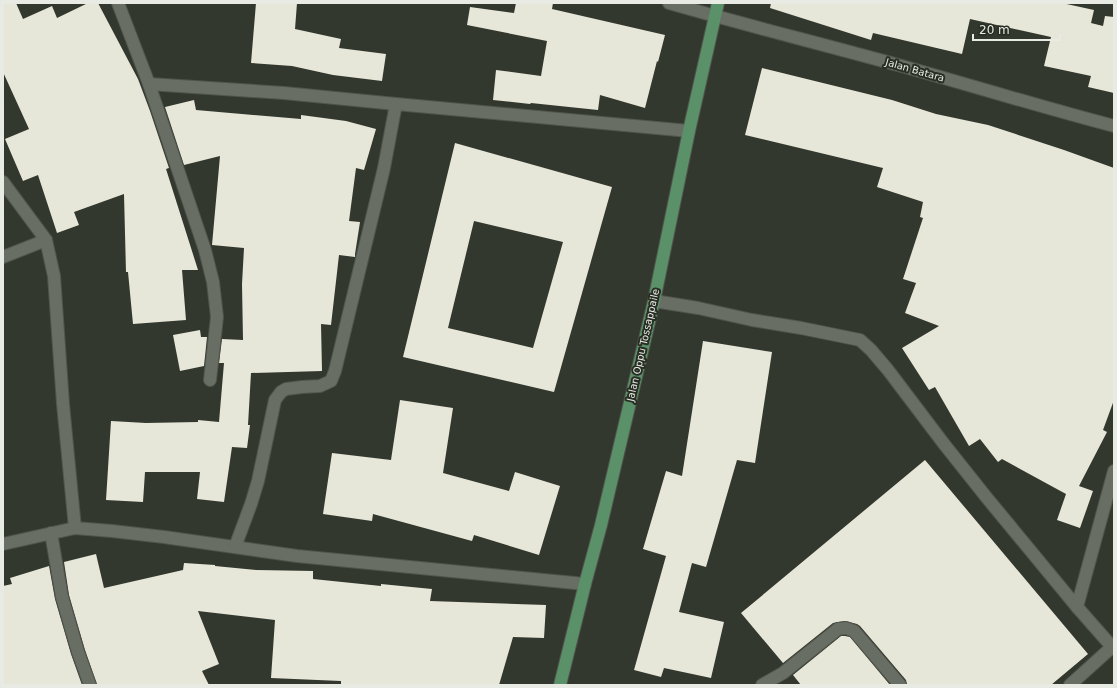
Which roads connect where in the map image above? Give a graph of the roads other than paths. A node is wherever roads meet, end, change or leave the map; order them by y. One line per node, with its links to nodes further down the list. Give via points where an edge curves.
1 (118, 3): 5 (street)
2 (669, 3): 4 (street, Jalan Batara)
3 (718, 3): 4 (main road, Jalan Oppu Tossappaile)
4 (715, 16): 7 (street, Jalan Batara); 8 (main road, Jalan Oppu Tossappaile)
5 (149, 84): 6 (street); 13 (street, via 205,250 213,282 217,317)
6 (396, 104): 8 (street); 18 (street, via 384,168 336,371 331,381 320,386 286,389 275,400 258,481)
7 (1114, 126)
8 (689, 131): 12 (main road, Jalan Oppu Tossappaile)
9 (3, 182): 10 (street)
10 (46, 240): 11 (street); 15 (street, via 54,276)
11 (3, 257)
12 (654, 301): 19 (main road, Jalan Oppu Tossappaile); 20 (street, via 860,340 888,370 982,492)
13 (210, 380)
14 (1114, 471): 20 (street)
15 (75, 528): 16 (street); 18 (street)
16 (50, 533): 17 (street); 22 (street, via 62,597)
17 (3, 544)
18 (235, 547): 19 (street, via 297,556)
19 (585, 584): 23 (main road, Jalan Oppu Tossappaile)
20 (1077, 606): 21 (street)
21 (1113, 648): 26 (street)
22 (90, 685)
23 (560, 685)
24 (762, 685): 25 (street, via 783,673 838,629 846,628 854,631)
25 (900, 685)
26 (1070, 685)

